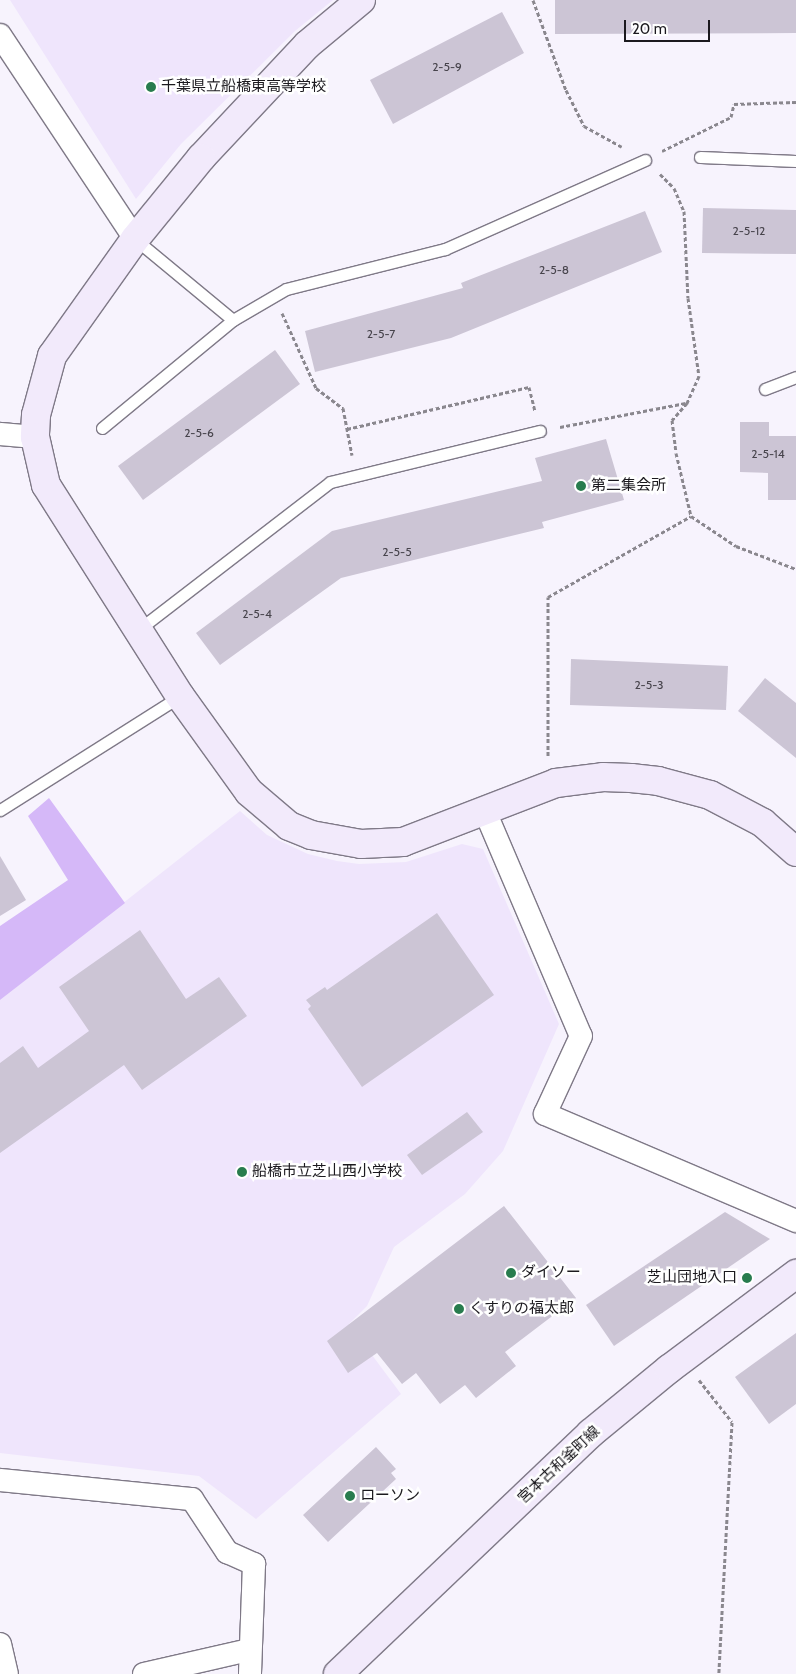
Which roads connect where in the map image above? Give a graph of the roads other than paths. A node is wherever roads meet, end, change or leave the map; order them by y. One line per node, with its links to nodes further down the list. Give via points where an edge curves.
1 (361, 0): 6 (street, via 307,45 252,100)
2 (0, 34): 6 (street)
3 (700, 157): 5 (lane)
4 (645, 160): 7 (lane, via 445,249 286,289)
5 (796, 161)
6 (135, 239): 7 (lane); 13 (street, via 52,356 36,415)
7 (233, 320): 10 (lane)
8 (796, 377): 9 (lane)
9 (765, 389)
10 (102, 428)
11 (540, 431): 14 (lane, via 330,482)
12 (0, 434): 13 (street)
13 (35, 437): 14 (street, via 46,485)
14 (137, 630): 15 (street)
15 (180, 696): 16 (street, via 249,792 273,815 312,835 361,844 403,842); 17 (lane)
16 (484, 809): 18 (street, via 556,783 603,777 658,781 710,795 737,807); 19 (street, via 581,1036 545,1114)
17 (0, 810)
18 (796, 852)
19 (796, 1221)
20 (796, 1274): 27 (street, 宮本古和釜町線, via 670,1369 592,1433)
21 (0, 1480): 23 (street, via 192,1499 227,1552 254,1564)
22 (0, 1644): 24 (street)
23 (249, 1650): 25 (street); 26 (street)
24 (7, 1674)
25 (144, 1674)
26 (250, 1674)
27 (338, 1674)

